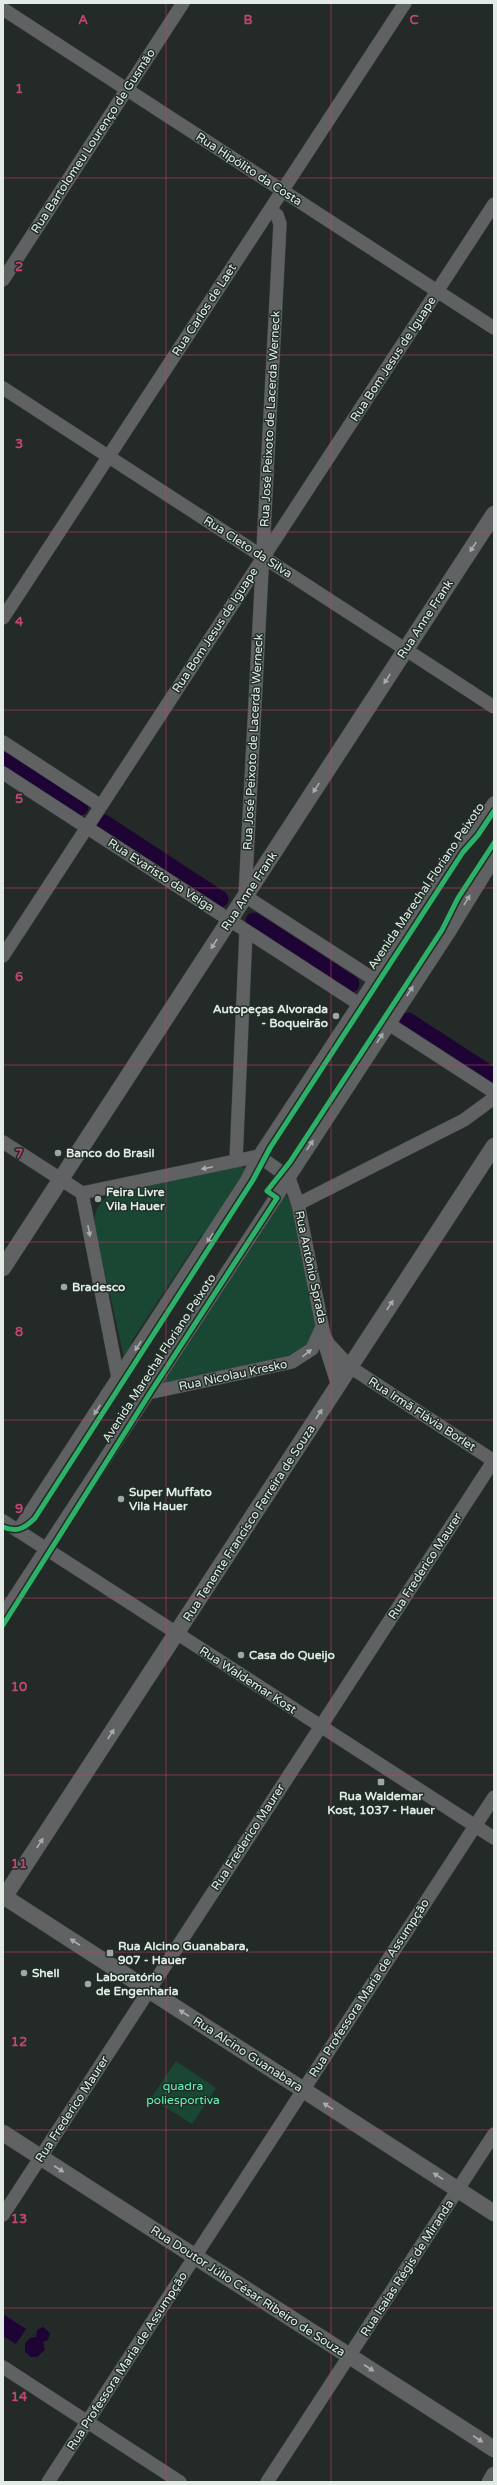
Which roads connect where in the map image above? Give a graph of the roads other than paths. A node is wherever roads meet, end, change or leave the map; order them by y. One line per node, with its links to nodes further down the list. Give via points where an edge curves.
1 (183, 3): 4 (street, Rua Bartolomeu Lourenço de Gusmão)
2 (405, 3): 5 (street, Rua Carlos de Laet)
3 (3, 9): 4 (street, Rua Hipólito da Costa)
4 (127, 90): 5 (street, Rua Hipólito da Costa); 8 (street, Rua Bartolomeu Lourenço de Gusmão)
5 (282, 190): 7 (street, Rua Carlos de Laet); 9 (street, Rua Hipólito da Costa)
6 (494, 204): 9 (street, Rua Bom Jesus de Iguape)
7 (270, 210): 12 (street, Rua Carlos de Laet); 14 (street, Rua José Peixoto de Lacerda Werneck, via 280,224)
8 (3, 280)
9 (437, 291): 10 (street, Rua Hipólito da Costa); 14 (street, Rua Bom Jesus de Iguape)
10 (494, 328)
11 (3, 388): 12 (street, Rua Cleto da Silva)
12 (108, 456): 14 (street, Rua Cleto da Silva); 15 (street, Rua Carlos de Laet)
13 (494, 514): 16 (main road, Rua Anne Frank, one-way to 16)
14 (263, 557): 16 (street, Rua Cleto da Silva); 21 (street, Rua Bom Jesus de Iguape); 24 (street, Rua José Peixoto de Lacerda Werneck)
15 (3, 618)
16 (406, 649): 17 (street, Rua Cleto da Silva); 24 (main road, Rua Anne Frank, one-way to 24)
17 (494, 707)
18 (3, 742): 21 (street)
19 (3, 773): 22 (street, Rua Evaristo da Veiga)
20 (494, 803): 28 (street, Avenida Marechal Floriano Peixoto, via 460,849)
21 (101, 806): 22 (street, Rua Bom Jesus de Iguape)
22 (87, 827): 25 (street, Rua Evaristo da Veiga); 27 (street, Rua Bom Jesus de Iguape)
23 (494, 859): 30 (street, Avenida Marechal Floriano Peixoto, one-way to 23)
24 (245, 896): 25 (main road, Rua Anne Frank); 28 (street)
25 (230, 920): 26 (street, Rua Evaristo da Veiga); 38 (main road, Rua Anne Frank, one-way to 38)
26 (246, 931): 29 (street, Rua Evaristo da Veiga); 36 (street)
27 (3, 956)
28 (374, 980): 29 (street, Avenida Marechal Floriano Peixoto)
29 (359, 1004): 35 (street, Avenida Marechal Floriano Peixoto)
30 (389, 1024): 31 (street); 37 (street, Avenida Marechal Floriano Peixoto, one-way to 30)
31 (494, 1092)
32 (494, 1098): 40 (street, via 464,1120)
33 (3, 1142): 38 (street)
34 (494, 1146): 43 (main road, Rua Tenente Francisco Ferreira de Souza, one-way to 34)
35 (259, 1156): 36 (street); 37 (street); 44 (street, Avenida Marechal Floriano Peixoto, one-way to 44, via 247,1180)
36 (236, 1161): 39 (street, one-way to 39)
37 (289, 1178): 40 (street, Rua Antônio Sprada); 46 (street, Avenida Marechal Floriano Peixoto)
38 (61, 1179): 39 (street); 41 (main road, Rua Anne Frank)
39 (82, 1193): 44 (street, one-way to 44)
40 (298, 1204): 42 (street, Rua Antônio Sprada)
41 (3, 1268)
42 (324, 1332): 43 (street, Rua Antônio Sprada); 45 (main road); 46 (street, Rua Nicolau Kresko, one-way to 42, via 292,1362 312,1349)
43 (350, 1367): 45 (main road, Rua Tenente Francisco Ferreira de Souza); 47 (street, Rua Irmã Flávia Borlet)
44 (118, 1378): 49 (street, Avenida Marechal Floriano Peixoto, one-way to 49)
45 (339, 1384): 52 (main road, Rua Tenente Francisco Ferreira de Souza, one-way to 45)
46 (148, 1393): 50 (street, Avenida Marechal Floriano Peixoto)
47 (494, 1461): 53 (street, Rua Frederico Maurer)
48 (3, 1521): 49 (street, Rua Waldemar Kost)
49 (18, 1531): 50 (street, Rua Waldemar Kost)
50 (46, 1549): 51 (street, Avenida Marechal Floriano Peixoto); 52 (street, Rua Waldemar Kost)
51 (3, 1615)
52 (176, 1633): 53 (street, Rua Waldemar Kost); 57 (main road, Rua Tenente Francisco Ferreira de Souza, one-way to 52)
53 (321, 1726): 55 (street, Rua Waldemar Kost); 58 (street, Rua Frederico Maurer)
54 (494, 1797): 55 (street, Rua Professora Maria de Assumpção)
55 (475, 1826): 56 (street, Rua Waldemar Kost); 59 (street, Rua Professora Maria de Assumpção)
56 (494, 1838)
57 (4, 1898): 58 (main road, Rua Alcino Guanabara, one-way to 57)
58 (149, 1990): 59 (main road, Rua Alcino Guanabara, one-way to 58); 62 (street, Rua Frederico Maurer)
59 (303, 2090): 63 (main road, Rua Alcino Guanabara, one-way to 59); 66 (street, Rua Professora Maria de Assumpção)
60 (3, 2133): 62 (main road, Rua Doutor Júlio César Ribeiro de Souza)
61 (494, 2134): 63 (street, Rua Isaías Régis de Miranda)
62 (41, 2157): 65 (street, Rua Frederico Maurer); 66 (main road, Rua Doutor Júlio César Ribeiro de Souza, one-way to 66)
63 (458, 2189): 64 (main road, Rua Alcino Guanabara); 67 (street, Rua Isaías Régis de Miranda)
64 (494, 2213)
65 (3, 2215)
66 (195, 2256): 67 (main road, Rua Doutor Júlio César Ribeiro de Souza); 69 (street, Rua Professora Maria de Assumpção)
67 (349, 2356): 70 (main road, Rua Doutor Júlio César Ribeiro de Souza, one-way to 70); 74 (street, Rua Isaías Régis de Miranda)
68 (3, 2367): 69 (street)
69 (87, 2422): 72 (street, Rua Professora Maria de Assumpção); 73 (street)
70 (494, 2449)
71 (494, 2475): 75 (main road)
72 (48, 2482)
73 (180, 2482)
74 (267, 2482)
75 (490, 2482)

